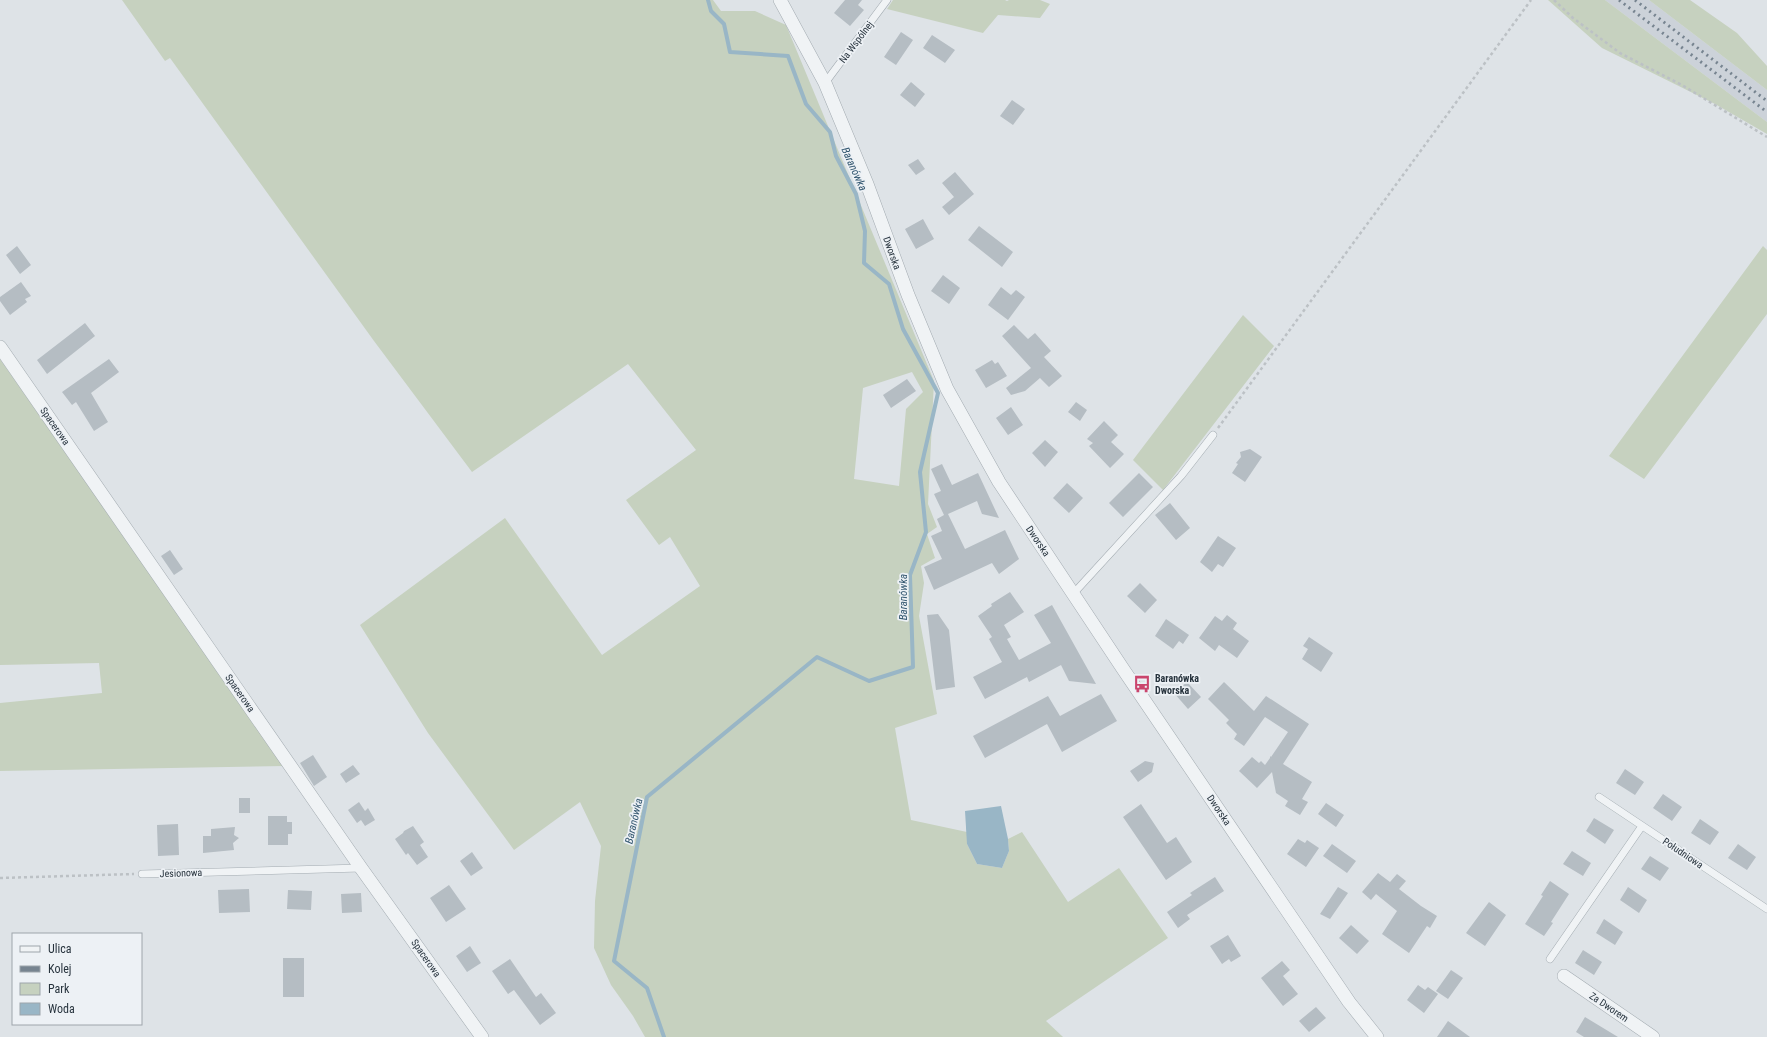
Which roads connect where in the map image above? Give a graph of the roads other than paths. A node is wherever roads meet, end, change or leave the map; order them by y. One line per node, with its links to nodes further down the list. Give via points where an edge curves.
1 (780, 0): 3 (street, Dworska)
2 (887, 0): 3 (lane, Na Wspólnej)
3 (825, 83): 6 (street, Dworska, via 947,389 999,482)
4 (0, 347): 9 (street, Spacerowa)
5 (1213, 435): 6 (lane, via 1181,476)
6 (1073, 594): 15 (street, Dworska, via 1349,1002)
7 (1599, 797): 8 (lane, Południowa)
8 (1642, 826): 11 (lane, Południowa); 12 (lane)
9 (361, 868): 10 (lane, Jesionowa); 14 (street, Spacerowa)
10 (142, 874)
11 (1767, 909)
12 (1550, 959)
13 (1564, 976): 16 (street, Za Dworem)
14 (482, 1037)
15 (1377, 1037)
16 (1653, 1037)

